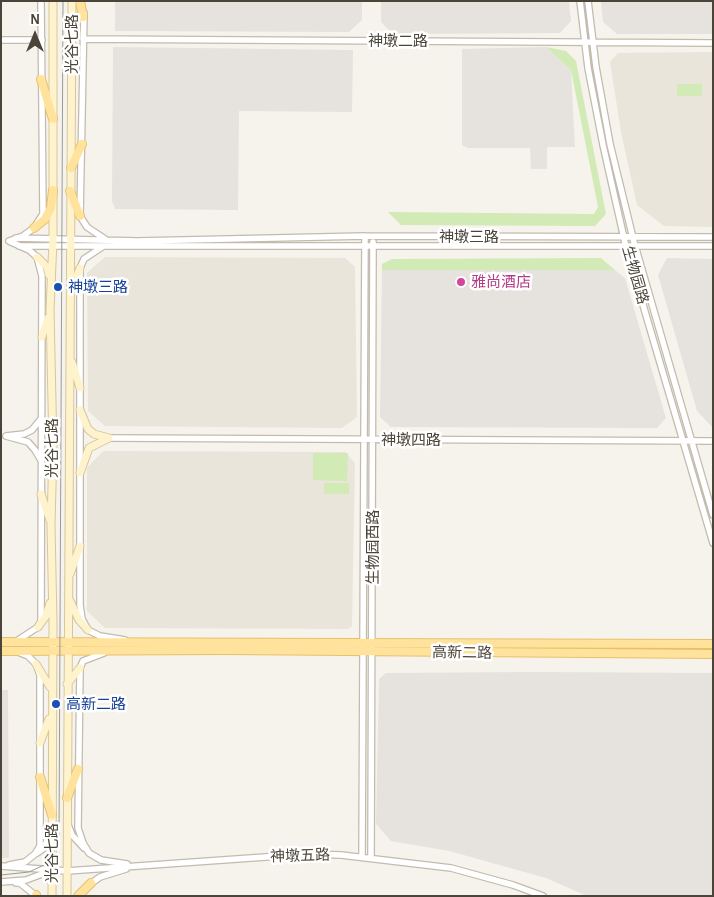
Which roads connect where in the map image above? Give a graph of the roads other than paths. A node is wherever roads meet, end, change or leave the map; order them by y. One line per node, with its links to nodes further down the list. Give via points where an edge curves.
1 (42, 1): 10 (street)
2 (53, 1): 15 (main road, 光谷七路)
3 (72, 1): 17 (main road, 光谷七路)
4 (82, 1): 7 (main road)
5 (580, 1): 11 (street, 生物园路)
6 (588, 1): 12 (street, 生物园路)
7 (84, 17): 8 (street)
8 (83, 39): 11 (street, 神墩二路); 16 (street)
9 (1, 40): 10 (street)
10 (42, 40): 14 (street)
11 (585, 42): 12 (street, 神墩二路); 27 (street, 生物园路, via 602,145)
12 (593, 42): 13 (street, 神墩二路); 24 (street, 生物园路, via 610,144)
13 (713, 43)
14 (41, 80): 15 (main road); 21 (street, via 43,214)
15 (53, 119): 18 (main road, 光谷七路)
16 (82, 144): 17 (main road); 20 (street)
17 (70, 168): 19 (main road, 光谷七路)
18 (53, 190): 21 (main road, via 51,208 45,220); 30 (main road, 光谷七路)
19 (70, 191): 20 (main road); 31 (main road, 光谷七路)
20 (80, 216): 32 (street)
21 (34, 228): 26 (street)
22 (365, 236): 23 (street, 神墩三路); 32 (street, 神墩三路); 34 (street, 生物园西路)
23 (373, 237): 27 (street, 神墩三路); 35 (street, 生物园西路)
24 (633, 237): 25 (street, 神墩三路); 27 (street, 神墩三路); 38 (street, 生物园路)
25 (713, 237)
26 (16, 238): 29 (street); 30 (street, 神墩三路)
27 (625, 238): 37 (street, 生物园路)
28 (1, 241): 29 (street)
29 (9, 241): 33 (street)
30 (52, 243): 31 (street, 神墩三路); 33 (street, 神墩三路); 41 (main road, 光谷七路)
31 (70, 243): 32 (street, 神墩三路); 42 (main road, 光谷七路)
32 (105, 243): 34 (street, 神墩三路); 40 (street, via 84,258)
33 (19, 246): 39 (street)
34 (365, 246): 35 (street, 神墩三路); 51 (street, 生物园西路)
35 (373, 246): 37 (street, 神墩三路); 52 (street, 生物园西路)
36 (713, 246): 38 (street, 神墩三路)
37 (626, 247): 38 (street, 神墩三路); 53 (street, 生物园路)
38 (636, 247): 54 (street, 生物园路)
39 (37, 257): 41 (main road); 44 (street, via 42,276)
40 (80, 268): 42 (main road); 46 (street)
41 (50, 278): 43 (main road, 光谷七路)
42 (70, 297): 45 (main road, 光谷七路)
43 (50, 310): 44 (main road); 60 (main road, 光谷七路)
44 (42, 337): 48 (street)
45 (70, 353): 46 (main road); 63 (main road, 光谷七路)
46 (80, 388): 47 (street)
47 (80, 410): 50 (main road, via 94,434); 57 (street)
48 (42, 417): 49 (street, via 32,430); 56 (street)
49 (4, 436): 56 (street, via 28,442)
50 (109, 438): 51 (street, 神墩四路); 57 (main road, via 88,448)
51 (365, 440): 52 (street, 神墩四路); 74 (street, 生物园西路)
52 (374, 440): 53 (street, 神墩四路); 75 (street, 生物园西路)
53 (683, 441): 54 (street, 神墩四路); 61 (street, 生物园路)
54 (692, 441): 55 (street, 神墩四路); 59 (street, 生物园路)
55 (713, 441)
56 (42, 462): 58 (street)
57 (80, 472): 62 (street)
58 (42, 494): 60 (main road); 66 (street, via 41,621)
59 (713, 515)
60 (51, 525): 64 (main road, 光谷七路)
61 (713, 543)
62 (80, 546): 63 (main road); 67 (street, via 80,605)
63 (68, 579): 65 (main road, 光谷七路)
64 (52, 595): 66 (main road, via 46,616); 70 (main road, 光谷七路)
65 (68, 596): 67 (main road, via 78,620); 73 (main road, 光谷七路)
66 (38, 627): 69 (street)
67 (88, 630): 71 (street, via 100,636)
68 (1, 642): 69 (main road, 高新二路)
69 (14, 642): 70 (main road, 高新二路)
70 (52, 642): 73 (main road, 高新二路); 79 (main road, 光谷七路)
71 (154, 644): 73 (main road, 高新二路); 74 (main road, 高新二路)
72 (713, 644): 75 (main road, 高新二路)
73 (67, 646): 76 (main road, 高新二路); 79 (main road, 高新二路); 83 (main road, 光谷七路)
74 (364, 648): 75 (main road, 高新二路); 76 (main road, 高新二路); 95 (street, 生物园西路)
75 (373, 648): 80 (main road, 高新二路); 96 (street, 生物园西路)
76 (121, 650): 82 (street, via 92,656)
77 (1, 651): 78 (main road, 高新二路)
78 (16, 651): 79 (main road, 高新二路); 81 (street)
79 (52, 651): 84 (main road, 光谷七路)
80 (713, 654)
81 (36, 664): 84 (main road, via 49,682); 86 (street, via 40,674)
82 (80, 668): 83 (main road); 87 (street)
83 (67, 684): 89 (main road, 光谷七路)
84 (51, 693): 85 (main road, 光谷七路)
85 (52, 714): 86 (main road); 90 (main road, 光谷七路)
86 (40, 743): 88 (street)
87 (78, 769): 89 (main road); 93 (street, via 78,828)
88 (40, 777): 90 (main road); 94 (street, via 40,846)
89 (67, 798): 91 (main road, 光谷七路)
90 (52, 815): 92 (main road, 光谷七路)
91 (67, 822): 93 (street, via 72,835); 100 (main road, 光谷七路)
92 (52, 826): 94 (street, via 44,848); 99 (main road, 光谷七路)
93 (89, 853): 98 (street, via 101,860)
94 (35, 854): 97 (street, via 25,862)
95 (362, 857): 96 (street, 神墩五路); 98 (street, 神墩五路, via 308,854)
96 (371, 858): 108 (street, 神墩五路, via 452,868)
97 (1, 866): 99 (street, 神墩五路)
98 (138, 866): 100 (street, 神墩五路); 102 (street, via 100,877)
99 (52, 871): 100 (street, 神墩五路); 101 (street, 神墩五路, via 26,880); 104 (main road, 光谷七路)
100 (67, 871): 105 (main road, 光谷七路)
101 (1, 882): 103 (street, via 20,883)
102 (91, 883): 106 (main road); 107 (street)
103 (36, 896)
104 (52, 896)
105 (67, 896)
106 (78, 896)
107 (83, 896)
108 (543, 896)

